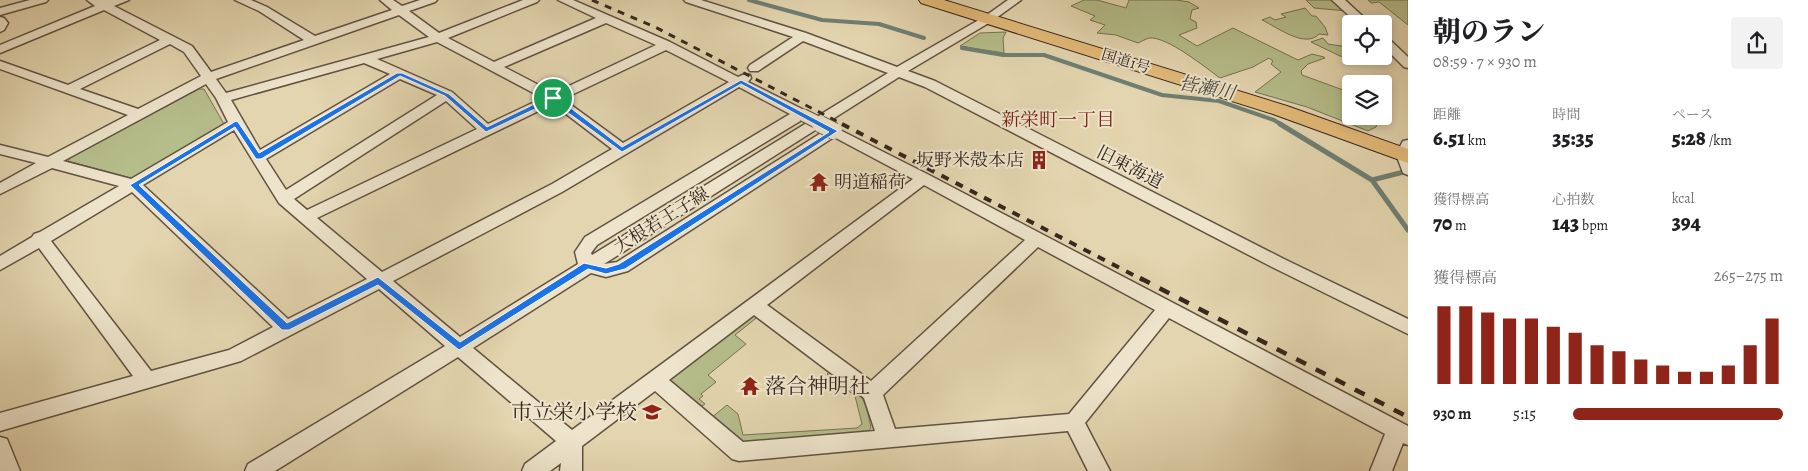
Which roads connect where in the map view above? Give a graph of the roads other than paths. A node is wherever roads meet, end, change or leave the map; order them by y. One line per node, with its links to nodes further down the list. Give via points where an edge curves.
1 (42, 0): 15 (street)
2 (92, 0): 13 (street)
3 (123, 0): 13 (street)
4 (240, 0): 24 (street, via 263,9)
5 (386, 0): 14 (street)
6 (431, 0): 14 (street)
7 (533, 0): 22 (street)
8 (564, 0): 17 (street)
9 (690, 0): 21 (street, 旧東海道)
10 (927, 0): 18 (highway, 国道1号)
11 (1015, 0): 18 (street, 大根若王子線)
12 (1338, 0): 16 (street)
13 (104, 6): 23 (street); 26 (street)
14 (402, 10): 22 (street); 24 (street)
15 (0, 12)
16 (1355, 15)
17 (607, 18): 25 (street); 31 (street)
18 (988, 19): 32 (street, 大根若王子線); 48 (highway, 国道1号, via 1280,110)
19 (0, 20): 20 (street)
20 (0, 28)
21 (802, 36): 32 (street, 旧東海道); 34 (street)
22 (438, 38): 28 (street); 31 (street)
23 (169, 40): 35 (street, via 188,49); 36 (street)
24 (314, 41): 35 (street)
25 (666, 45): 34 (street); 39 (street)
26 (0, 49)
27 (1392, 49): 30 (street)
28 (364, 58): 33 (street); 38 (street)
29 (0, 64): 36 (street)
30 (1408, 64)
31 (494, 67): 39 (street)
32 (898, 72): 58 (street, 大根若王子線); 62 (street, 旧東海道, via 963,100)
33 (399, 74): 37 (street); 47 (street)
34 (747, 76): 41 (street); 46 (street)
35 (209, 77): 38 (street); 40 (street)
36 (69, 89): 40 (street)
37 (447, 95): 43 (street); 53 (street)
38 (223, 98): 42 (street)
39 (553, 98): 43 (street); 46 (street)
40 (138, 114): 49 (street)
41 (802, 114): 44 (street, bridge); 58 (street, via 591,241 583,252)
42 (236, 123): 47 (street); 51 (street)
43 (486, 130): 54 (street)
44 (834, 131): 50 (street); 58 (street, via 622,267 606,271)
45 (0, 149): 49 (street)
46 (622, 150): 59 (street, via 557,188)
47 (258, 157): 53 (street)
48 (1406, 157)
49 (50, 162): 51 (street); 52 (street)
50 (924, 178): 56 (street); 60 (street)
51 (134, 185): 55 (street); 63 (street)
52 (0, 189)
53 (284, 199): 54 (street)
54 (305, 217): 59 (street)
55 (40, 238): 57 (street); 66 (street)
56 (1036, 239): 61 (street); 67 (street)
57 (0, 264)
58 (587, 266): 64 (street, 大根若王子線)
59 (378, 280): 63 (street); 64 (street)
60 (754, 305): 65 (street); 67 (street)
61 (1167, 308): 69 (street); 70 (street)
62 (1408, 327)
63 (286, 328): 66 (street, via 234,356)
64 (459, 347): 72 (street); 75 (street, 大根若王子線)
65 (655, 379): 71 (street, via 739,452); 72 (street)
66 (147, 380): 68 (street)
67 (872, 393): 71 (street)
68 (0, 422)
69 (1074, 422): 71 (street); 78 (street)
70 (1402, 433): 79 (street)
71 (888, 438)
72 (572, 442): 76 (street); 77 (street)
73 (0, 446): 74 (street)
74 (9, 471)
75 (256, 471)
76 (533, 471)
77 (572, 471)
78 (1099, 471)
79 (1381, 471)

